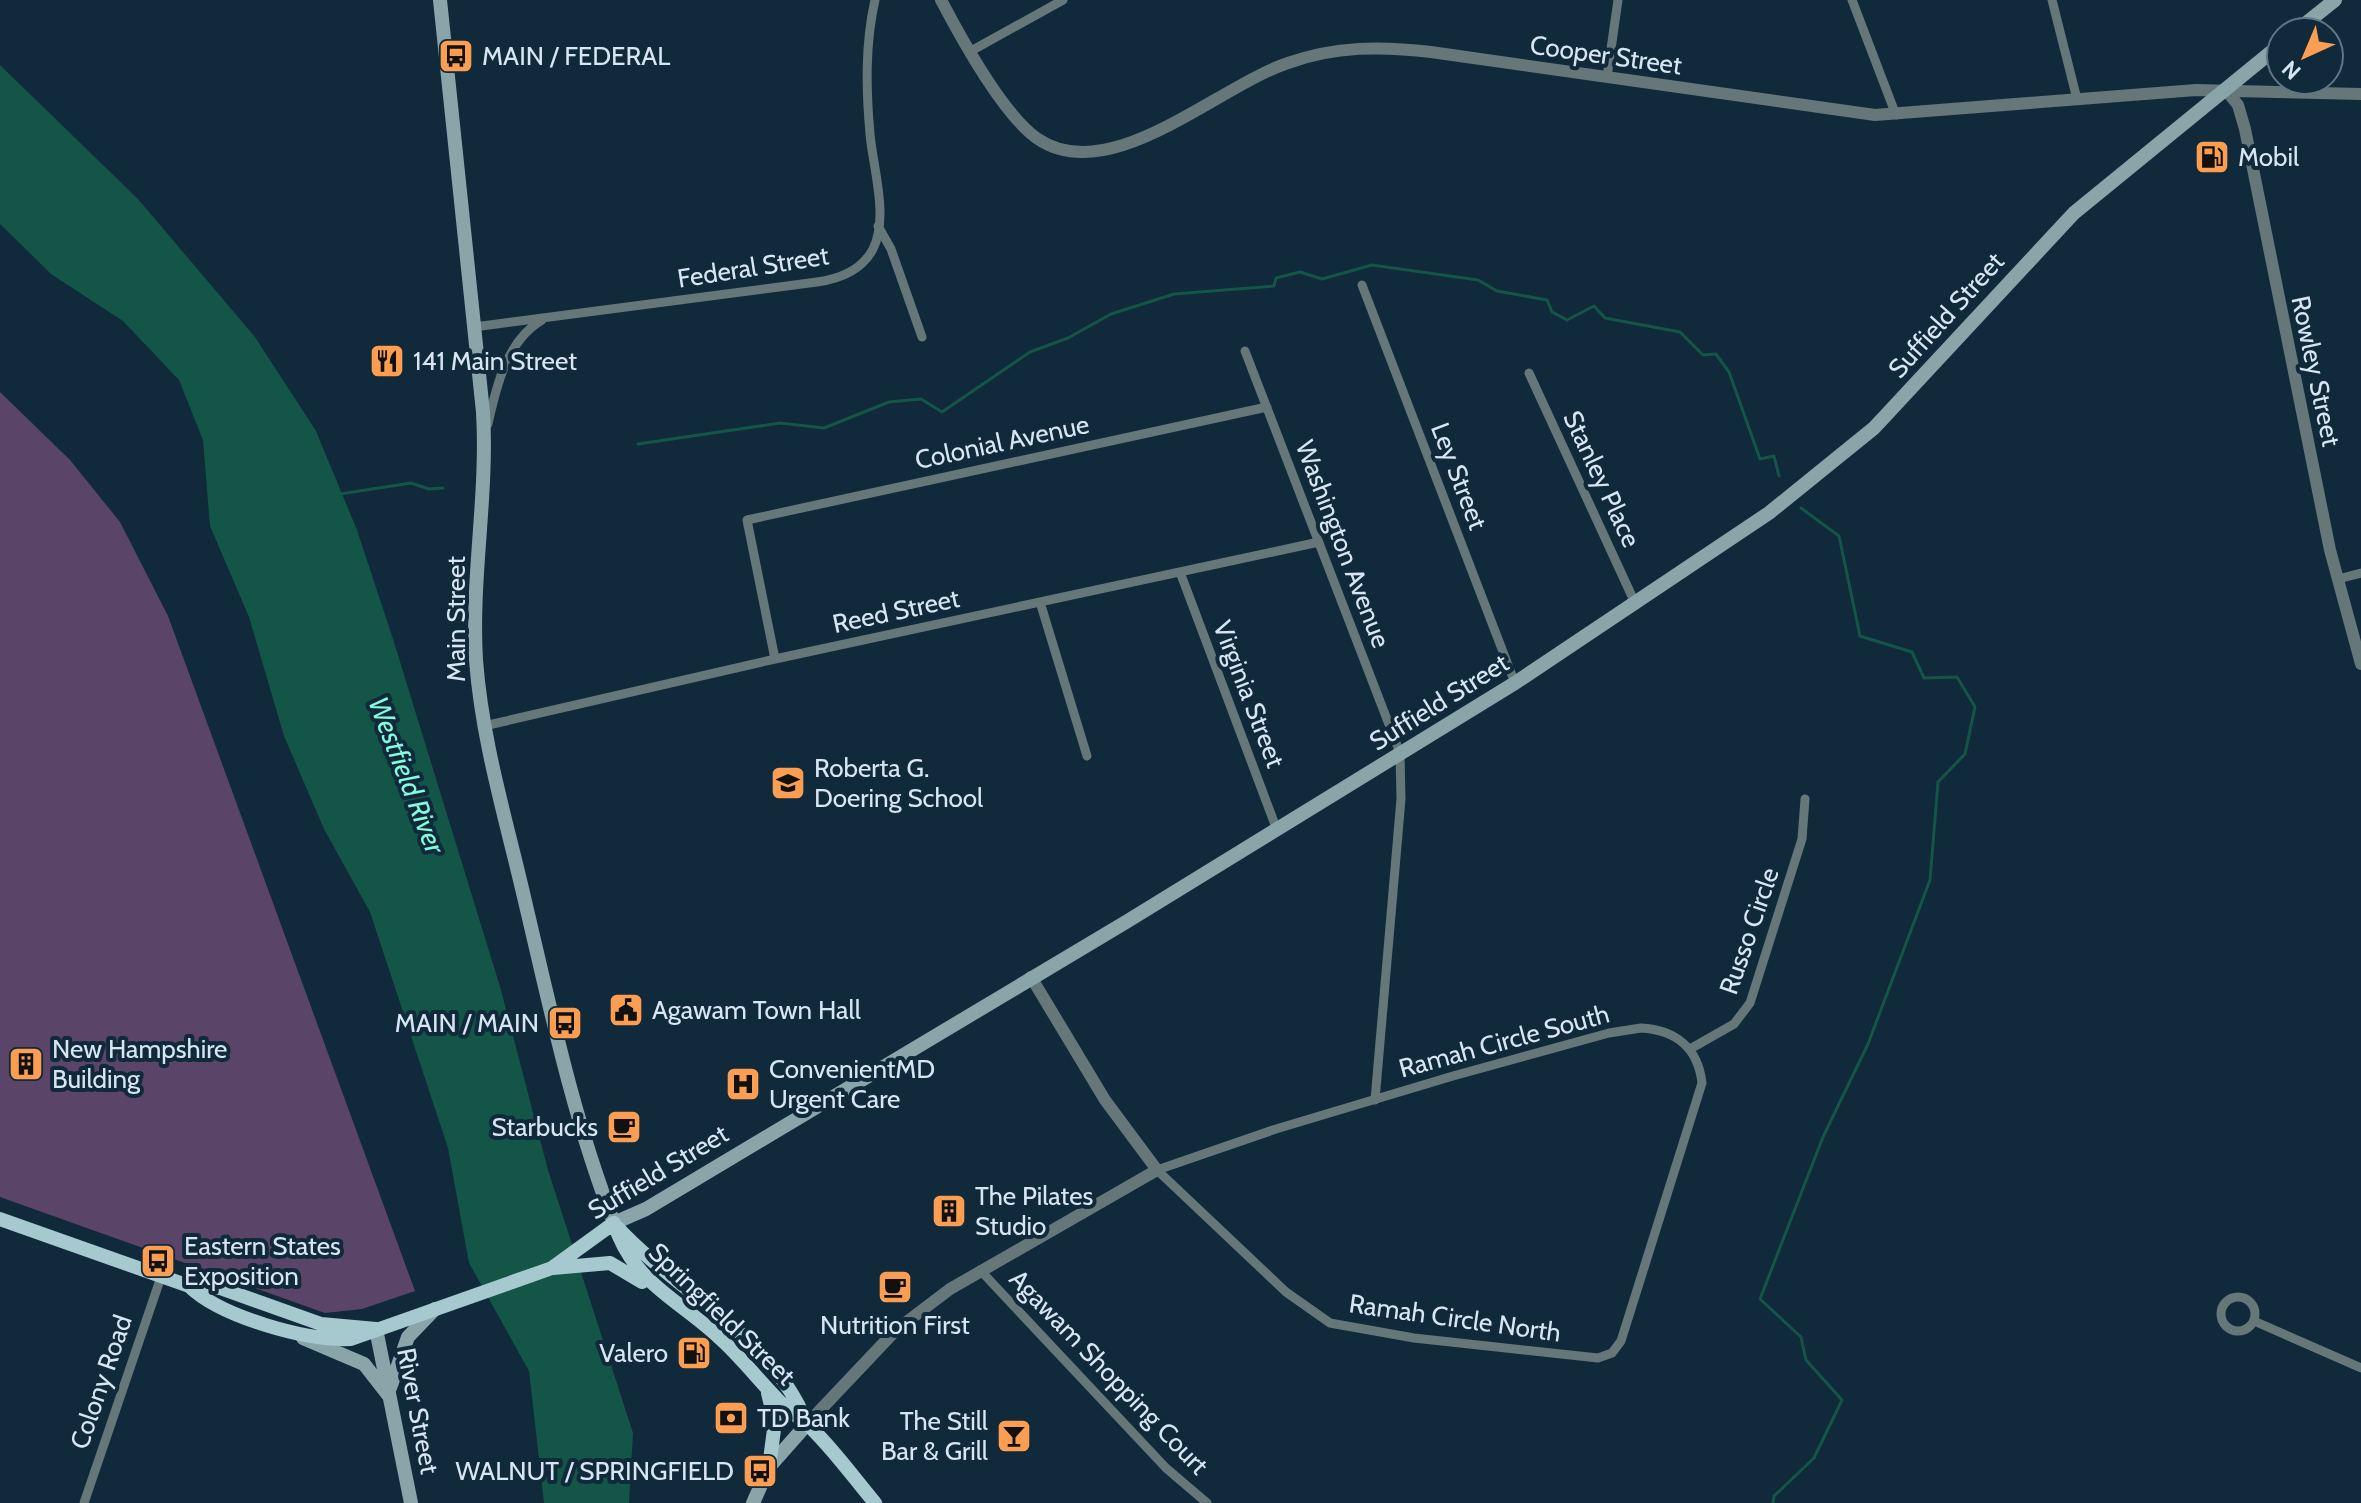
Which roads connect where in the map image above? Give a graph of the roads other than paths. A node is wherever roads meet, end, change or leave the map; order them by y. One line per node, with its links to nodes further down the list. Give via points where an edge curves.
1 (440, 0): 20 (main road, Main Street)
2 (875, 0): 17 (street, Federal Street, via 866,70)
3 (941, 0): 10 (street, Cooper Street)
4 (1063, 0): 10 (street)
5 (1618, 0): 12 (street)
6 (1852, 0): 16 (street)
7 (2052, 0): 15 (street)
8 (2335, 0): 9 (main road)
9 (2315, 16)
10 (971, 51): 12 (street, Cooper Street, via 1026,130 1050,145 1082,153 1126,145 1283,64 1345,49 1408,49)
11 (2265, 57): 13 (main road, Suffield Street)
12 (1607, 77): 16 (street, Cooper Street)
13 (2225, 89): 14 (street, Cooper Street); 15 (street, Cooper Street); 29 (street, Rowley Street, via 2238,105 2245,129); 31 (main road, Suffield Street, via 2064,222 1893,409 1844,455)
14 (2361, 94)
15 (2077, 99): 16 (street, Cooper Street)
16 (1896, 115)
17 (878, 226): 19 (street, Federal Street, via 869,255 835,279); 21 (street)
18 (1362, 285): 34 (street, Ley Street)
19 (545, 318): 20 (street, Federal Street); 25 (street, via 511,353)
20 (474, 327): 25 (main road, Main Street)
21 (922, 337)
22 (1245, 351): 24 (street, Washington Avenue)
23 (1529, 373): 31 (street, Stanley Place)
24 (1267, 407): 26 (street, Washington Avenue); 32 (street, Colonial Avenue, via 747,520)
25 (485, 438): 35 (main road, Main Street, via 475,634)
26 (1319, 542): 27 (street, Reed Street); 36 (street, Washington Avenue)
27 (1180, 572): 30 (street, Reed Street); 39 (street, Virginia Street)
28 (2361, 573): 29 (street)
29 (2338, 579): 33 (street, Rowley Street)
30 (1040, 602): 32 (street, Reed Street); 37 (street)
31 (1636, 605): 34 (main road, Suffield Street)
32 (775, 659): 35 (street, Reed Street)
33 (2361, 664)
34 (1515, 683): 36 (main road, Suffield Street)
35 (484, 726): 45 (main road, Main Street, via 564,1068)
36 (1400, 753): 39 (main road, Suffield Street); 42 (street, Washington Avenue, via 1401,799)
37 (1087, 756)
38 (1805, 799): 41 (street, Russo Circle, via 1802,839 1750,1003 1734,1024)
39 (1277, 830): 40 (main road, Suffield Street)
40 (1031, 977): 43 (street, via 1105,1100); 45 (main road, Suffield Street, via 646,1209)
41 (1690, 1049): 42 (street, Ramah Circle South, via 1663,1029 1609,1033); 43 (street, Ramah Circle North, via 1702,1083 1621,1341 1612,1353 1598,1358 1330,1323 1286,1292)
42 (1375, 1100): 43 (street, Ramah Circle South)
43 (1157, 1170): 47 (street)
44 (0, 1219): 48 (main road)
45 (614, 1223): 46 (main road, Suffield Street); 50 (main road, Springfield Street, via 622,1249); 58 (main road, Springfield Street, via 667,1277 725,1317 797,1399)
46 (552, 1268): 50 (main road, via 589,1263 622,1268); 51 (main road, Suffield Street)
47 (980, 1270): 58 (street, via 896,1330); 64 (street, Agawam Shopping Court, via 1166,1468)
48 (161, 1277): 49 (main road); 60 (street, Colony Road)
49 (189, 1286): 53 (main road, via 220,1288 321,1324); 54 (main road, Suffield Street, via 207,1302)
50 (662, 1295): 56 (main road, Springfield Street, via 704,1321)
51 (435, 1309): 53 (main road, Suffield Street); 57 (main road, via 408,1337)
52 (2254, 1321): 55 (street)
53 (376, 1329): 54 (main road, Suffield Street, via 332,1340); 57 (main road, River Street)
54 (284, 1331): 57 (main road, via 364,1364)
55 (2361, 1368)
56 (764, 1385): 58 (main road, Springfield Street); 59 (main road, via 774,1411)
57 (390, 1393): 61 (main road, River Street)
58 (807, 1424): 59 (main road); 63 (main road, Springfield Street)
59 (769, 1467): 62 (main road)
60 (84, 1503)
61 (411, 1503)
62 (753, 1503)
63 (875, 1503)
64 (1207, 1503)

